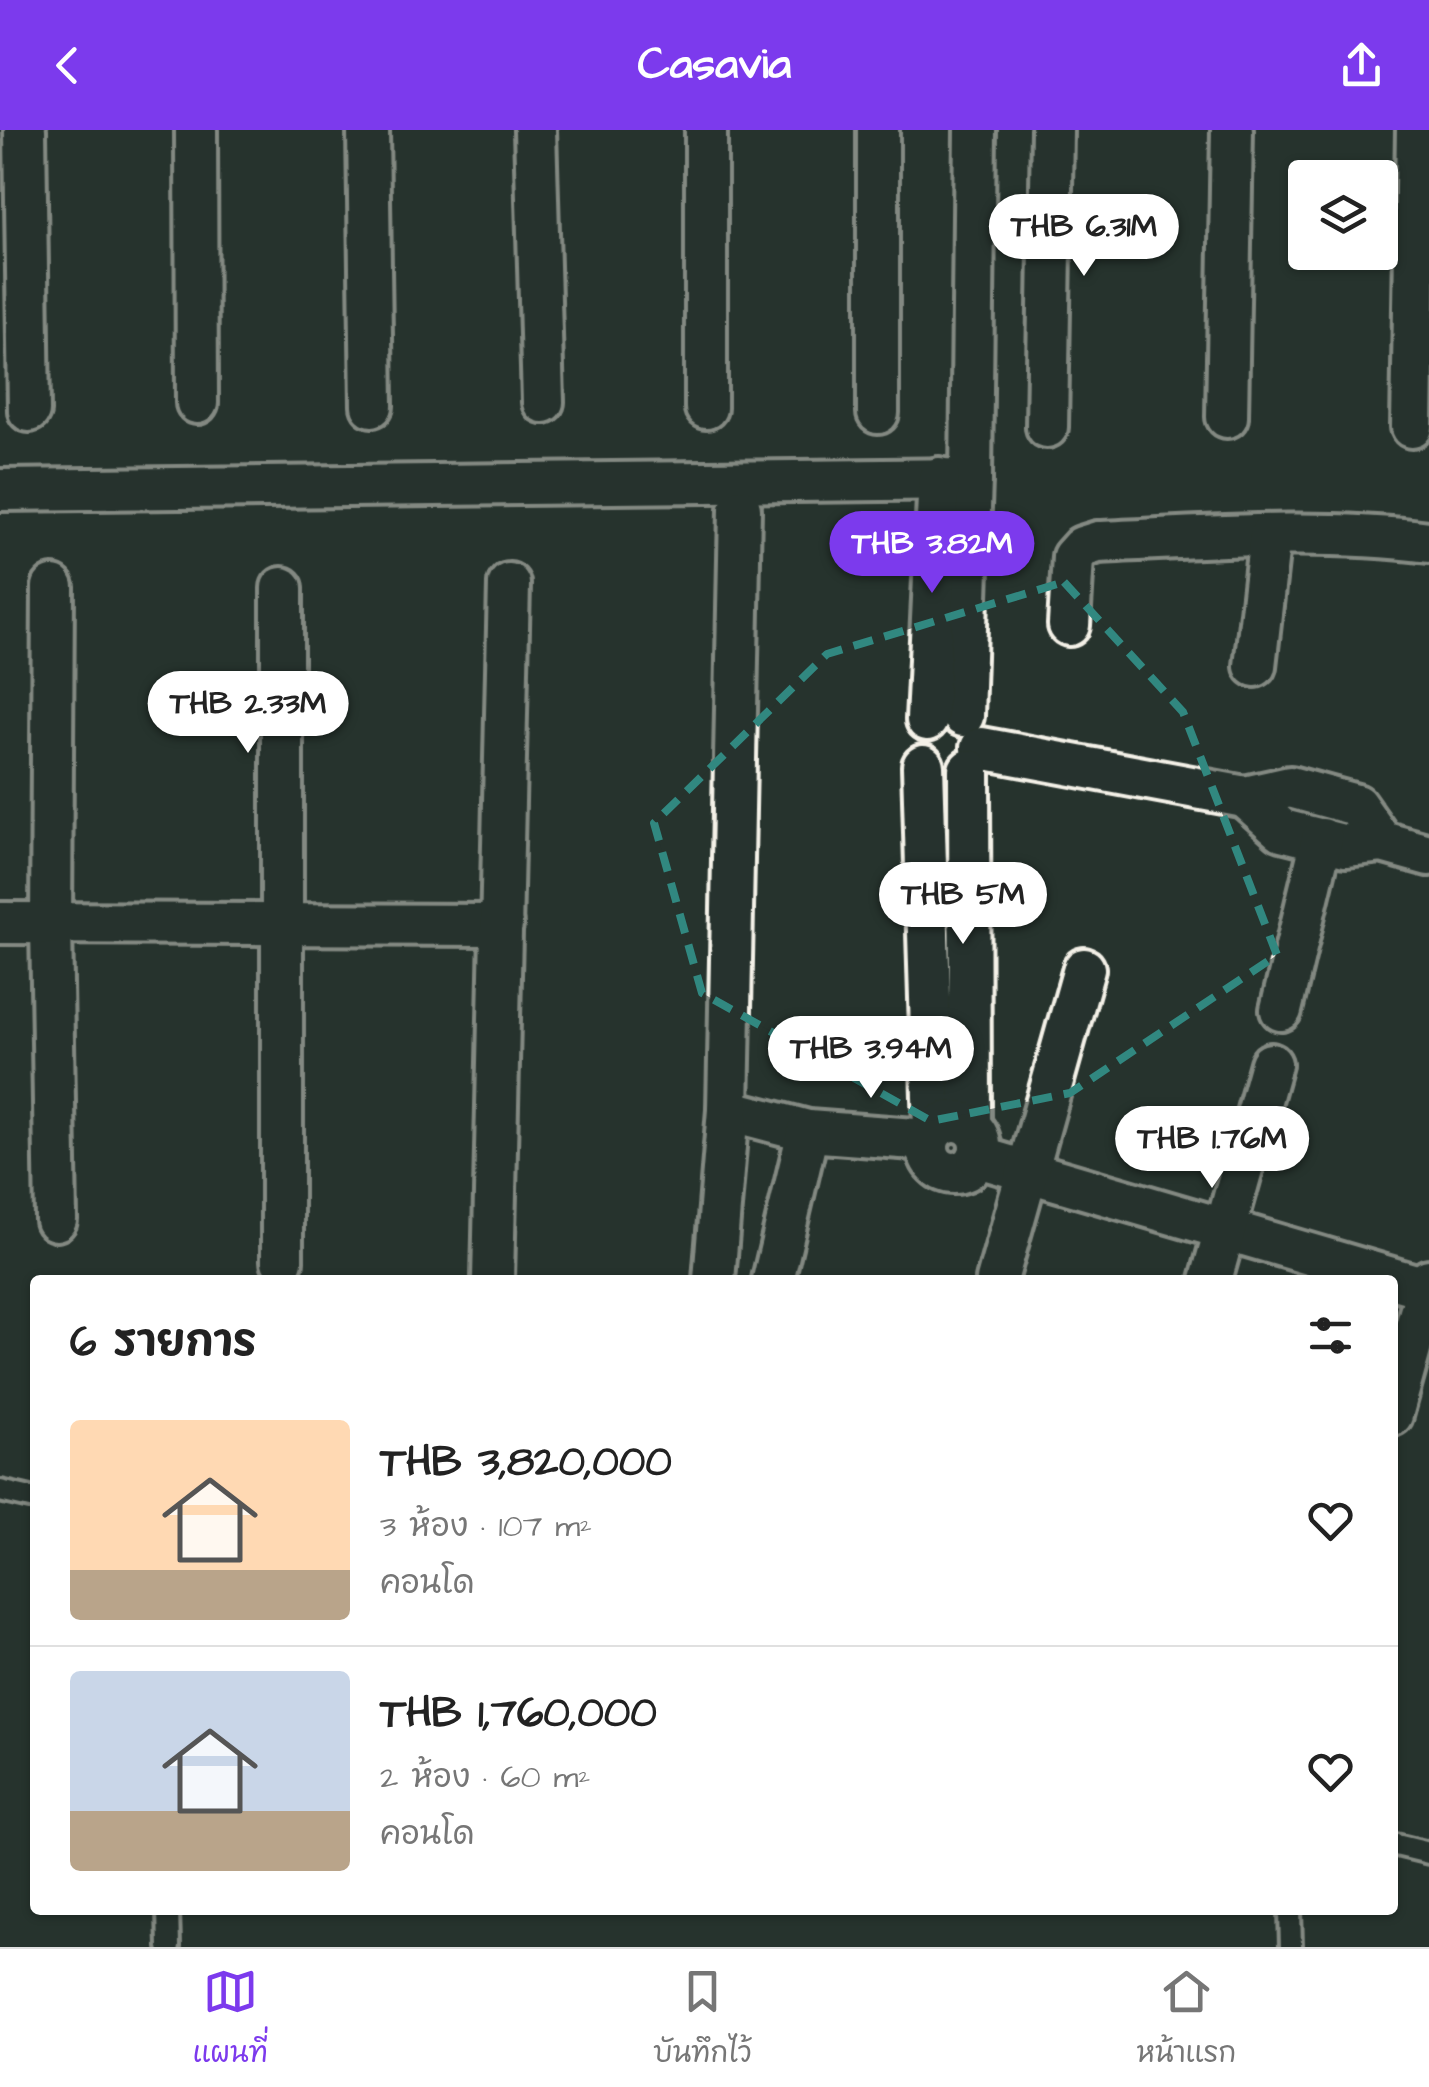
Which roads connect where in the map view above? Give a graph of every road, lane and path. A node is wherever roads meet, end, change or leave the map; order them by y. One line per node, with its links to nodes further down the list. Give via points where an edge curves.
1 (25, 130): 15 (street)
2 (196, 130): 12 (street)
3 (368, 130): 13 (street)
4 (535, 130): 11 (street)
5 (706, 130): 14 (street)
6 (878, 130): 16 (street)
7 (975, 130): 20 (street)
8 (1052, 130): 18 (street)
9 (1232, 130): 17 (street)
10 (1417, 130): 19 (street)
11 (542, 402)
12 (197, 403)
13 (372, 406)
14 (706, 408)
15 (29, 411)
16 (878, 413)
17 (1226, 417)
18 (1047, 426)
19 (1412, 427)
20 (955, 478): 21 (street); 30 (street)
21 (0, 490)
22 (740, 509): 43 (street)
23 (1270, 535): 24 (street); 28 (street, via 1082,547 1073,557); 29 (street)
24 (1429, 542)
25 (508, 584): 39 (street)
26 (53, 586): 37 (street)
27 (282, 588): 38 (street)
28 (1069, 625)
29 (1256, 666)
30 (960, 739): 31 (lane, via 958,776 945,778); 31 (lane, via 919,730); 32 (street); 45 (street)
31 (923, 766): 45 (street)
32 (1245, 798): 33 (street, via 1282,830); 34 (street, via 1290,787 1356,806)
33 (1322, 839): 34 (street, via 1346,846); 41 (street)
34 (1382, 842): 35 (street)
35 (1429, 856)
36 (0, 923): 37 (street)
37 (51, 924): 38 (street); 47 (street)
38 (284, 924): 39 (street); 49 (street)
39 (502, 925): 50 (street)
40 (1084, 970): 46 (street)
41 (1281, 1010)
42 (1271, 1064): 48 (street)
43 (728, 1110): 44 (street); 51 (street)
44 (808, 1131): 45 (street); 52 (street)
45 (952, 1138): 46 (street)
46 (1026, 1170): 48 (street); 53 (street)
47 (56, 1220)
48 (1224, 1231): 54 (street); 55 (street)
49 (282, 1261)
50 (493, 1275)
51 (714, 1275)
52 (774, 1275)
53 (998, 1275)
54 (1212, 1275)
55 (1390, 1275)
56 (1398, 1277): 57 (street)
57 (1428, 1285): 58 (street)
58 (1398, 1393)
59 (0, 1491): 60 (lane)
60 (30, 1498)
61 (1398, 1846): 62 (lane)
62 (1429, 1854)
63 (168, 1915): 65 (lane)
64 (1290, 1915): 66 (lane)
65 (169, 1947)
66 (1290, 1947)

